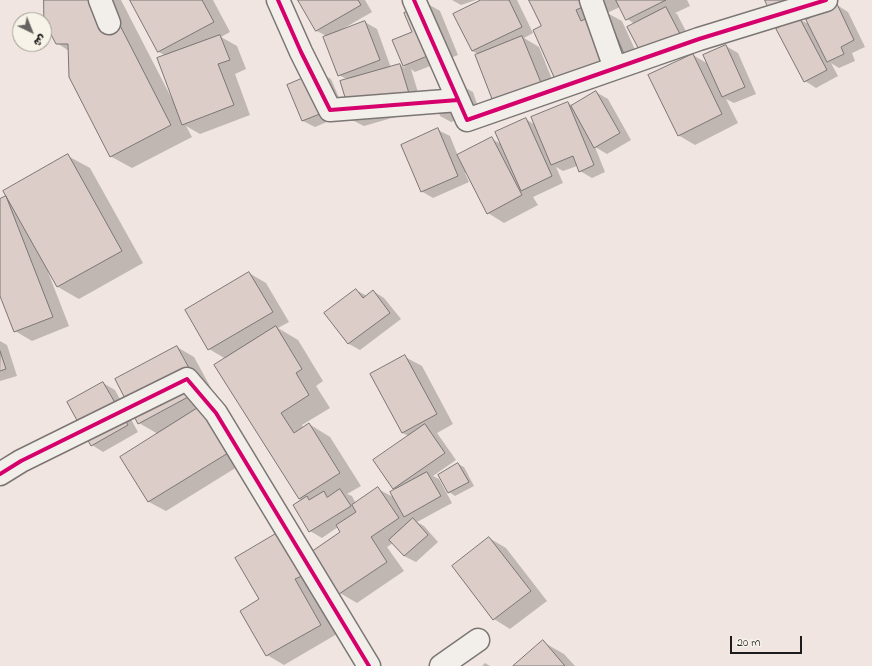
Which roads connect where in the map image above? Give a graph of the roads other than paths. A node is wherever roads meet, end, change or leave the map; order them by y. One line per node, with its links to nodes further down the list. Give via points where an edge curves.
1 (100, 0): 6 (street)
2 (278, 0): 8 (street, via 330,110)
3 (414, 0): 8 (street)
4 (591, 0): 7 (street)
5 (826, 0): 7 (street)
6 (109, 23)
7 (615, 68): 8 (street, via 467,120)
8 (458, 100)
9 (0, 474): 11 (street, via 187,379 216,413)
10 (478, 640): 12 (street)
11 (369, 666)
12 (441, 666)

